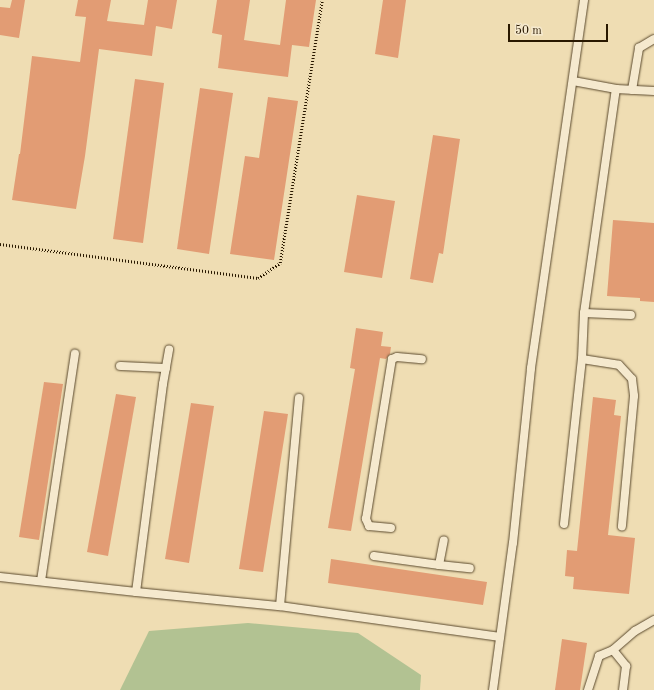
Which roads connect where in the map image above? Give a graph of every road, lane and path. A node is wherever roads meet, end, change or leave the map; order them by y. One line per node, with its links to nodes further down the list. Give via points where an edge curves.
1 (322, 0): 8 (path, via 280,263 258,278)
2 (584, 0): 4 (lane)
3 (654, 39): 6 (lane, via 639,48)
4 (573, 81): 5 (lane); 30 (lane, via 531,368 513,543)
5 (616, 89): 6 (lane); 9 (lane)
6 (632, 90): 7 (lane)
7 (654, 91)
8 (0, 244)
9 (584, 313): 10 (lane); 14 (lane)
10 (631, 315)
11 (170, 350): 16 (lane)
12 (75, 354): 26 (lane)
13 (422, 359): 20 (lane, via 392,359 366,519 368,526)
14 (582, 359): 18 (lane); 19 (lane, via 619,365 632,380 634,396)
15 (120, 366): 16 (lane)
16 (166, 368): 27 (lane)
17 (300, 398): 28 (lane)
18 (564, 524)
19 (622, 526)
20 (391, 528)
21 (444, 540): 23 (lane)
22 (374, 556): 23 (lane)
23 (439, 565): 24 (lane)
24 (470, 568)
25 (0, 576): 26 (lane)
26 (41, 581): 27 (lane)
27 (136, 592): 28 (lane)
28 (280, 606): 30 (lane)
29 (654, 620): 31 (lane, via 635,631)
30 (500, 637): 32 (lane)
31 (613, 650): 33 (lane, via 599,656); 34 (lane, via 626,666)
32 (493, 690)
33 (588, 690)
34 (623, 690)

